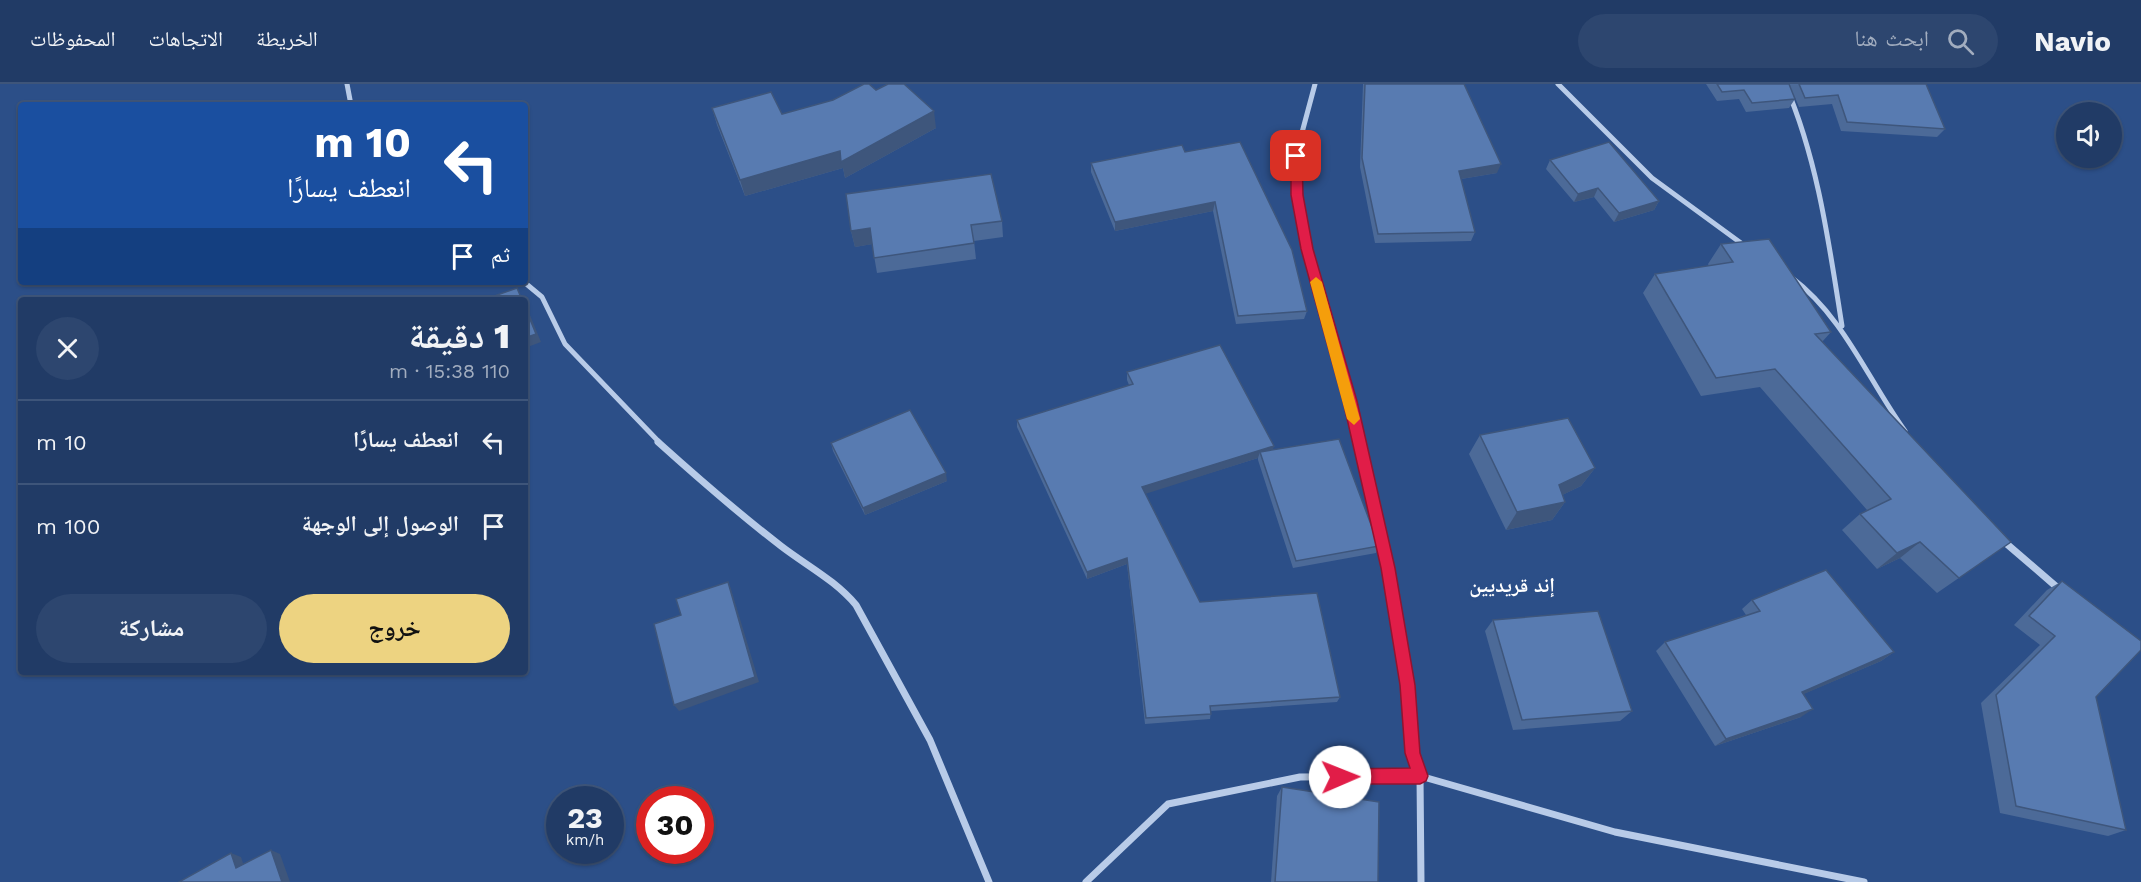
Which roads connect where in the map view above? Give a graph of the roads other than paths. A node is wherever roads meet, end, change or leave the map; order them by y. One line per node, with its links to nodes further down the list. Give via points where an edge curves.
1 (347, 84): 5 (street)
2 (1315, 84): 13 (street, via 1296,156 1297,195 1307,249 1350,401 1384,545 1407,685 1412,753)
3 (1558, 84): 6 (street, via 1652,178)
4 (1785, 84): 9 (street, via 1798,114 1825,218)
5 (350, 102)
6 (1747, 248)
7 (1782, 271): 9 (street, via 1808,288)
8 (528, 285): 14 (street, via 542,297 565,344 640,425 722,500 841,587 855,605 930,740)
9 (1843, 327): 10 (street, via 1890,412)
10 (1912, 440)
11 (1997, 536): 12 (street)
12 (2064, 593)
13 (1420, 776): 15 (street, via 1300,777 1168,804); 16 (street); 17 (street, via 1615,832)
14 (989, 882)
15 (1086, 882)
16 (1422, 882)
17 (1864, 882)

